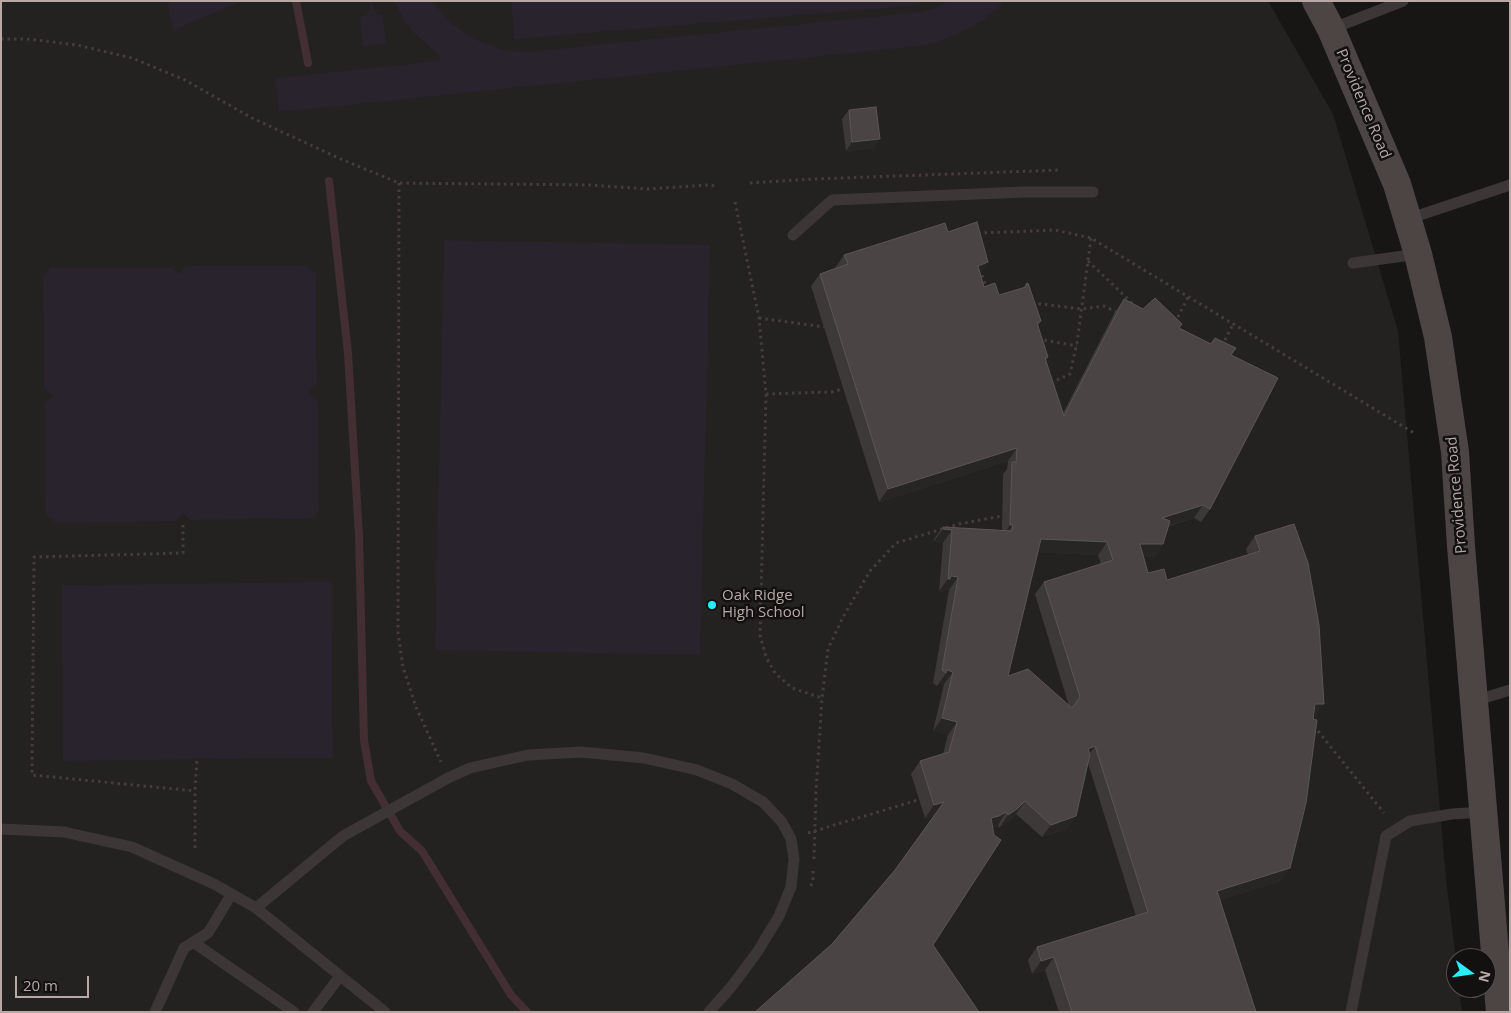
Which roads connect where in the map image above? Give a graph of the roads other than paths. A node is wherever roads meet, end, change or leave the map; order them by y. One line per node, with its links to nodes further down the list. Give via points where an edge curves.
1 (1316, 1): 3 (street, Providence Road)
2 (1403, 1): 3 (lane)
3 (1332, 29): 6 (street, Providence Road, via 1397,184)
4 (1510, 185): 6 (lane)
5 (1093, 192): 7 (lane, via 832,200)
6 (1408, 219): 8 (street, Providence Road)
7 (793, 235)
8 (1418, 254): 9 (lane); 11 (street, Providence Road, via 1438,337 1455,452)
9 (1353, 263)
10 (1510, 690): 11 (lane)
11 (1474, 700): 12 (street, Providence Road)
12 (1483, 812): 23 (lane, via 1410,821 1386,836); 24 (street, Providence Road)
13 (1, 829): 14 (lane, via 64,832 132,847)
14 (231, 895): 15 (lane); 16 (lane, via 208,933)
15 (256, 908): 17 (lane); 22 (lane, via 343,836 470,768 528,755 581,752 644,758 697,770 732,784 763,802 782,822 791,839 794,859 791,887 780,916 732,986)
16 (193, 942): 18 (lane, via 184,948); 19 (lane)
17 (340, 976): 20 (lane); 21 (lane)
18 (155, 1012)
19 (294, 1012)
20 (312, 1012)
21 (385, 1012)
22 (709, 1012)
23 (1351, 1012)
24 (1500, 1012)

